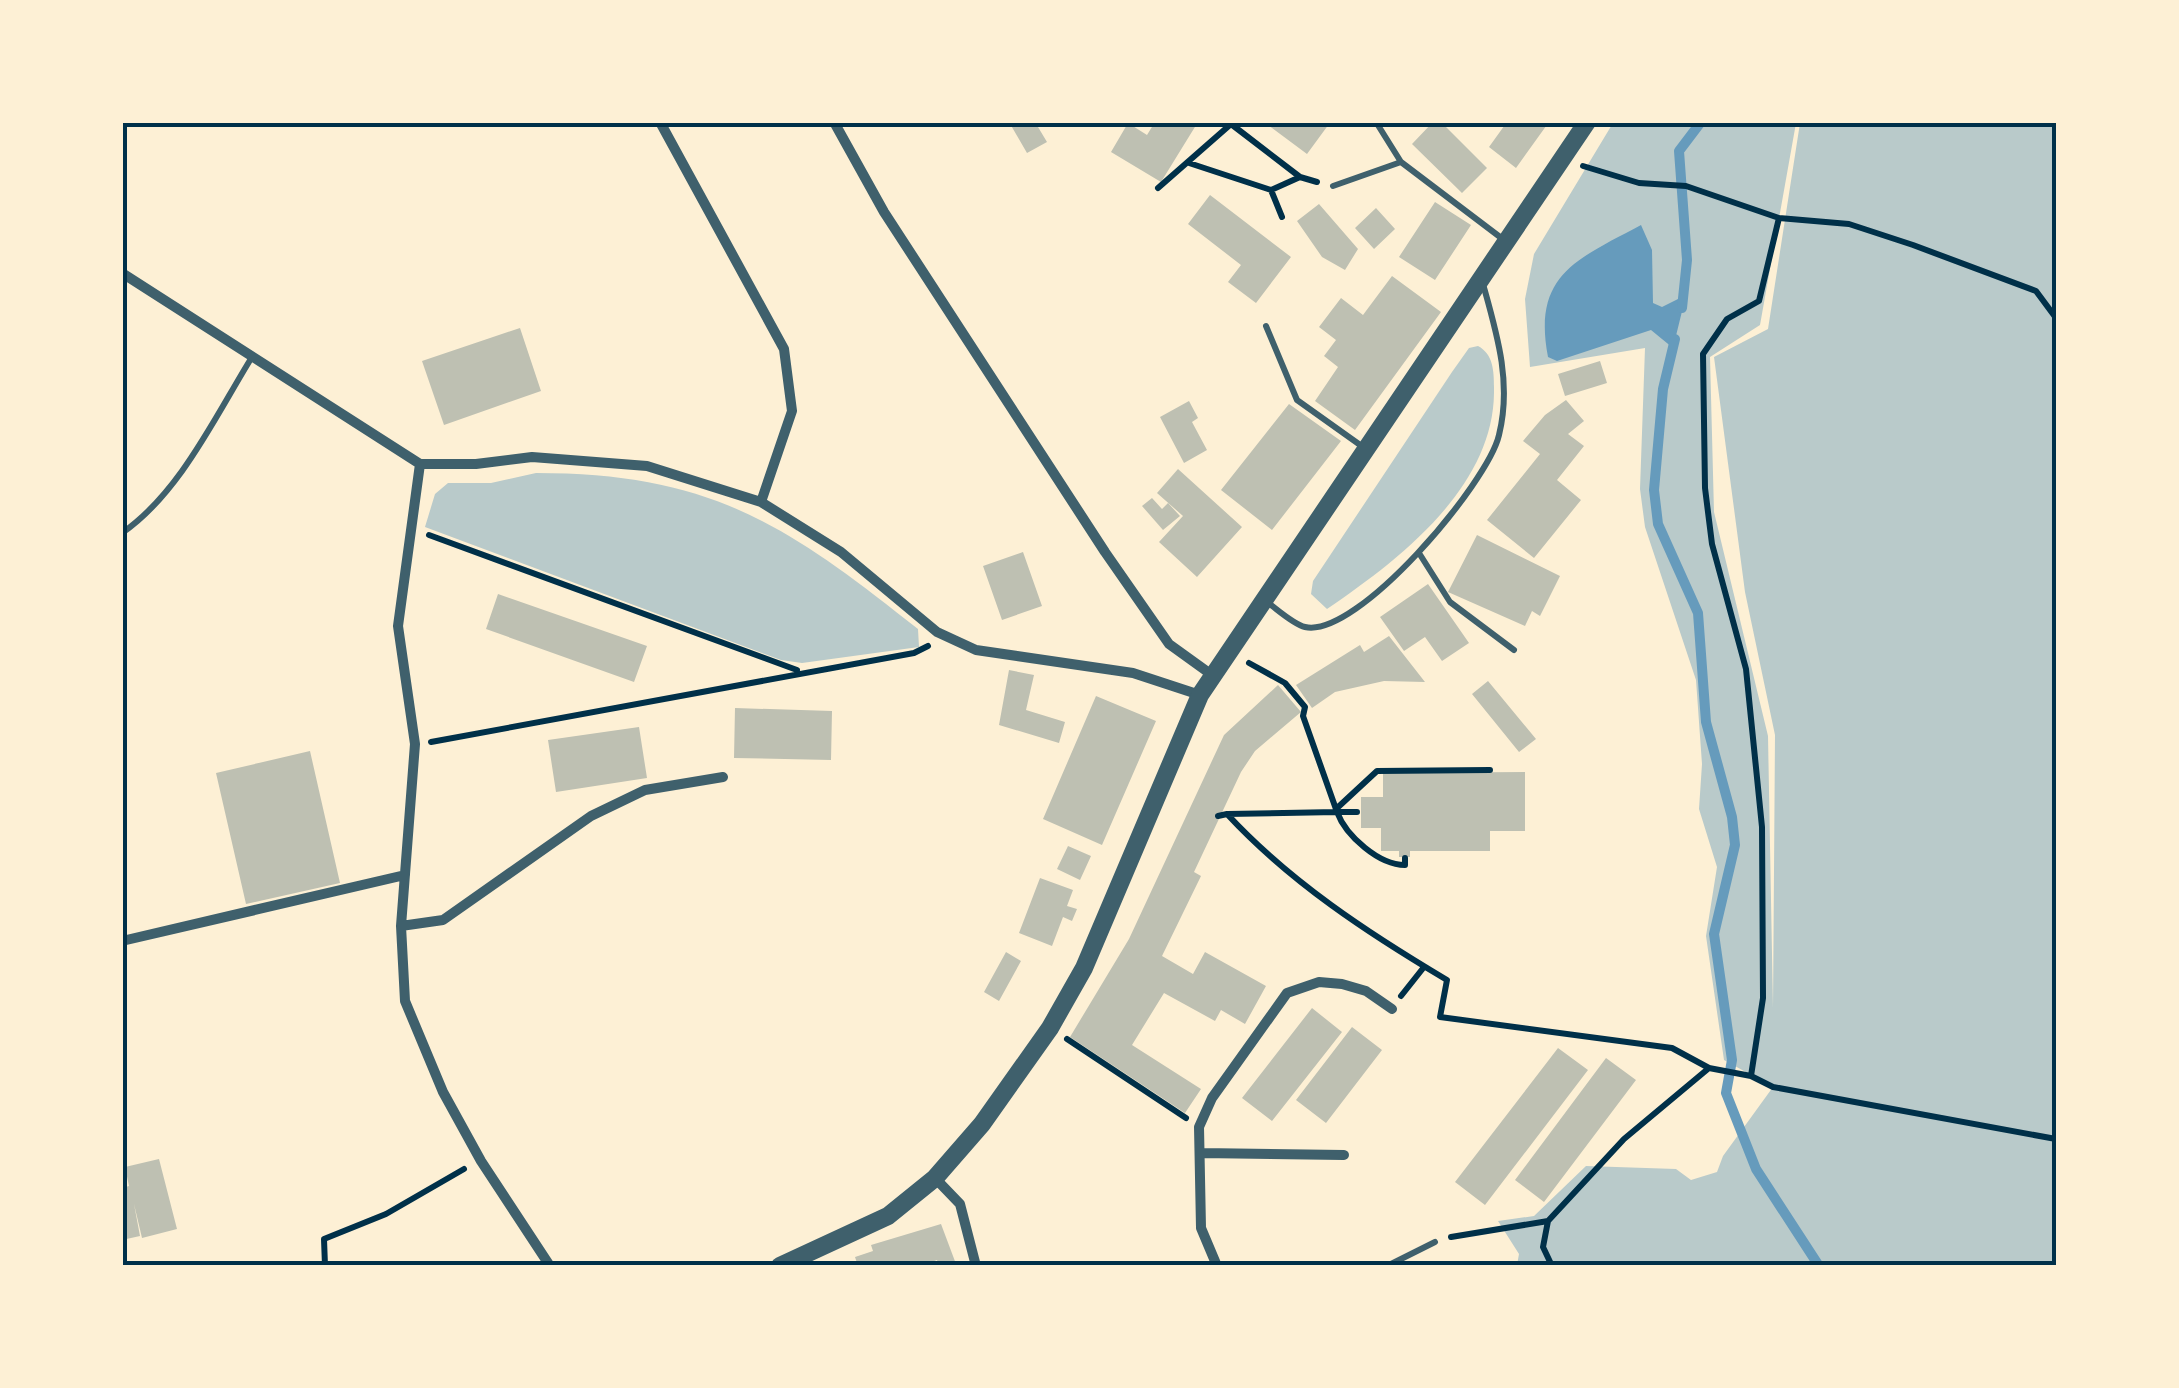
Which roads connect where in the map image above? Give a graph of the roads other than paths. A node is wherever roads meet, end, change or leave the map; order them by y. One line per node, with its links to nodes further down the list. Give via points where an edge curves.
1 (660, 122): 14 (street, via 784,349 792,410)
2 (834, 122): 19 (street, via 884,212 1105,552 1169,644)
3 (1587, 122): 7 (street)
4 (1376, 124): 5 (lane)
5 (1402, 162): 6 (lane); 7 (lane)
6 (1332, 186)
7 (1509, 244): 9 (street)
8 (122, 273): 11 (street)
9 (1482, 283): 12 (street); 16 (lane, via 1503,364 1500,434 1468,499)
10 (1266, 326): 12 (lane, via 1297,400)
11 (253, 356): 13 (street); 15 (lane, via 184,465)
12 (1368, 450): 17 (street)
13 (420, 464): 14 (street, via 532,457 647,466); 22 (street, via 398,626 415,744)
14 (761, 502): 20 (street, via 841,552 937,632 976,650 1133,672)
15 (122, 532)
16 (1419, 553): 17 (lane, via 1327,625 1306,627); 18 (lane, via 1450,602)
17 (1264, 600): 19 (street)
18 (1514, 650)
19 (1212, 675): 20 (street)
20 (1200, 695): 28 (street, via 1110,912 1050,1028)
21 (723, 777): 23 (street, via 645,790 591,816 443,920)
22 (405, 875): 23 (street); 24 (street)
23 (401, 926): 30 (street, via 405,1001 443,1092)
24 (122, 941)
25 (1392, 1009): 26 (street, via 1366,990 1342,984 1319,982 1288,993 1212,1098 1199,1127)
26 (1201, 1152): 27 (street); 33 (street, via 1201,1228)
27 (1344, 1155)
28 (936, 1178): 31 (street, via 888,1216); 32 (street, via 960,1204)
29 (1435, 1242): 34 (lane)
30 (550, 1266)
31 (780, 1266)
32 (976, 1266)
33 (1217, 1266)
34 (1386, 1266)

